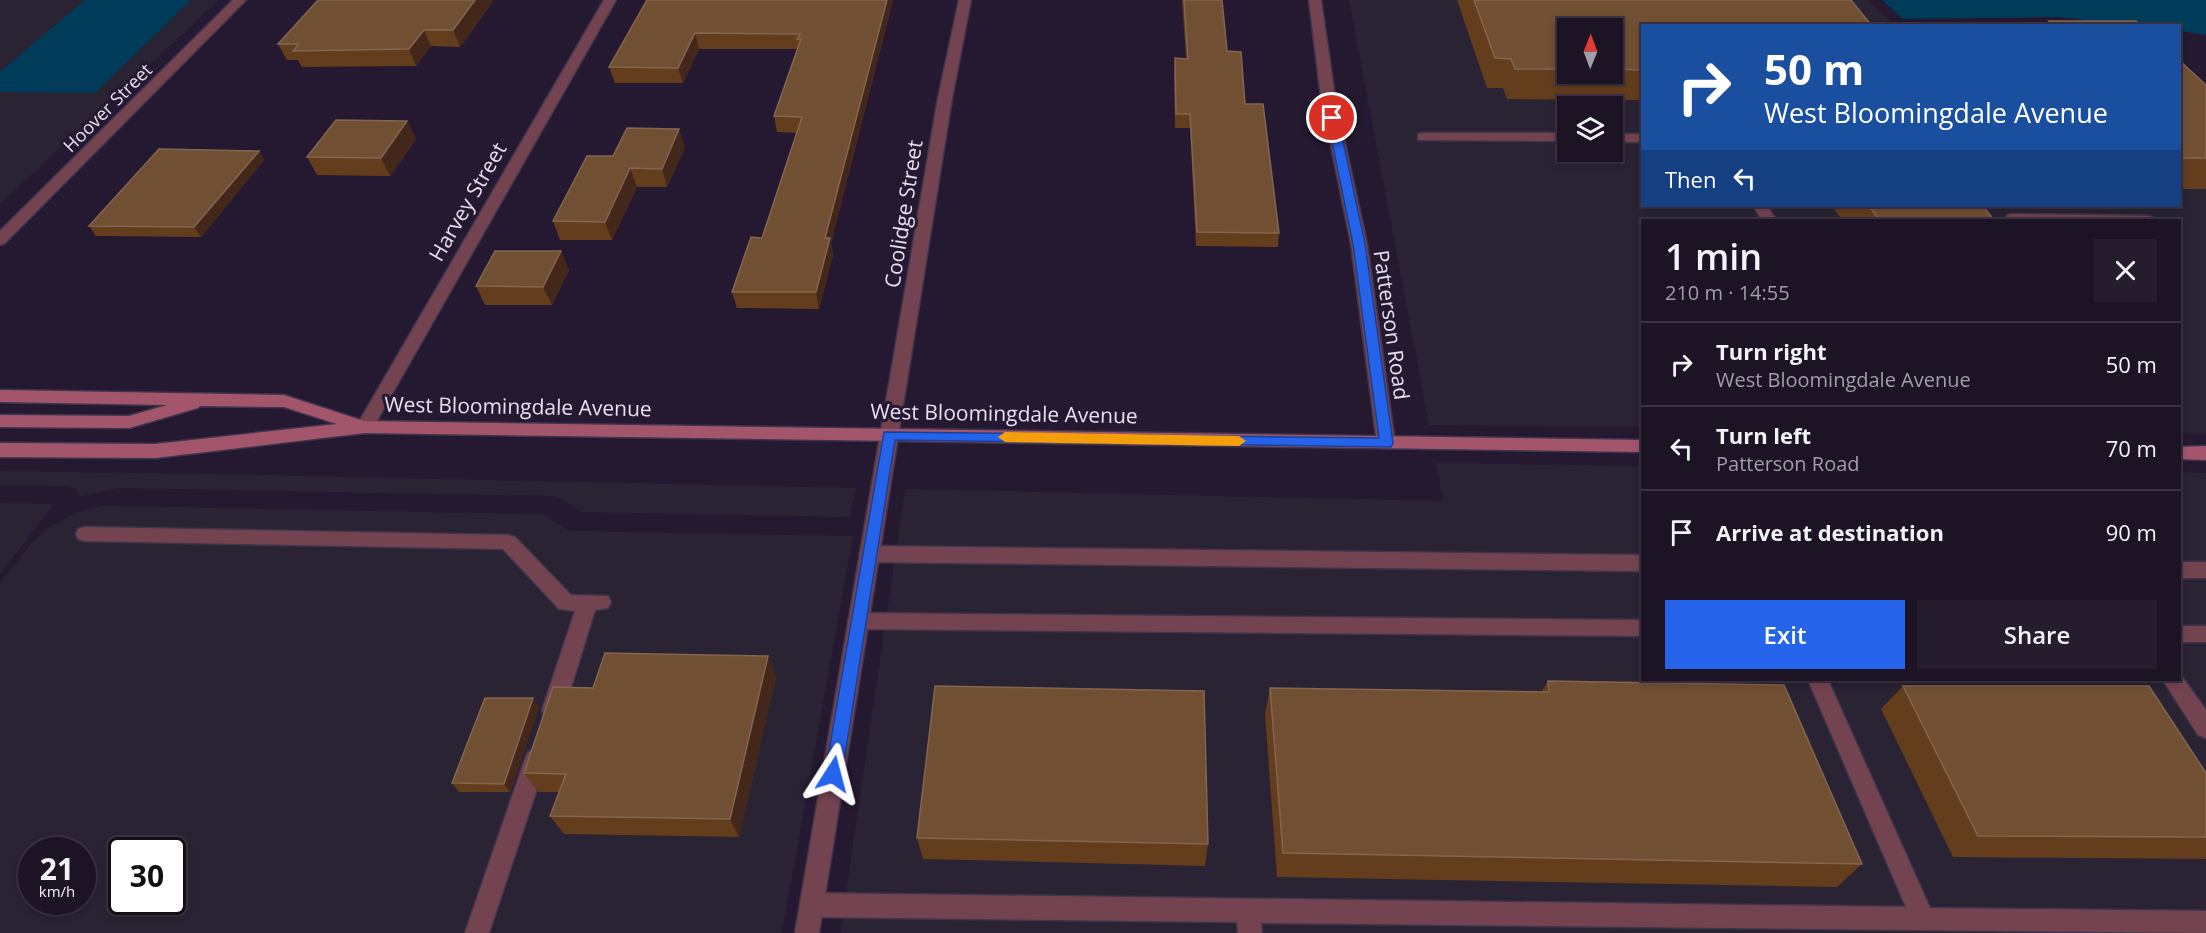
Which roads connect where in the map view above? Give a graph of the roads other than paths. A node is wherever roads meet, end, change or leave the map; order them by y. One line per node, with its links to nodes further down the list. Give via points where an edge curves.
1 (240, 0): 11 (street, Hoover Street)
2 (610, 0): 15 (street, Harvey Street)
3 (965, 0): 16 (street, Coolidge Street)
4 (1316, 0): 17 (street, Patterson Road, via 1328,97 1359,244)
5 (1423, 137): 6 (street)
6 (1557, 137)
7 (1623, 138): 8 (street)
8 (1641, 138)
9 (2012, 218): 10 (street)
10 (2081, 219)
11 (0, 240)
12 (0, 396): 13 (main road, West Bloomingdale Avenue)
13 (211, 399): 14 (main road, via 129,422); 15 (main road, West Bloomingdale Avenue, via 285,401)
14 (0, 421)
15 (365, 427): 16 (main road, West Bloomingdale Avenue); 19 (main road, West Bloomingdale Avenue, via 155,451)
16 (889, 435): 17 (main road, West Bloomingdale Avenue); 23 (street, Coolidge Street)
17 (1386, 443): 18 (main road, West Bloomingdale Avenue)
18 (1641, 446)
19 (0, 450)
20 (2181, 453): 21 (main road)
21 (2206, 453)
22 (85, 534): 39 (street, via 508,542 566,603 594,603)
23 (869, 554): 24 (street); 27 (street, Coolidge Street)
24 (1641, 563)
25 (2181, 570): 26 (street)
26 (2206, 570)
27 (858, 621): 28 (street); 34 (street, Coolidge Street)
28 (1641, 628)
29 (2181, 634): 30 (street)
30 (2206, 634)
31 (1818, 681): 35 (street)
32 (2174, 681): 33 (street)
33 (2206, 729)
34 (812, 905): 36 (street); 40 (street, Coolidge Street)
35 (1923, 919): 37 (street); 38 (street)
36 (1249, 922): 38 (street)
37 (2206, 923)
38 (1893, 926)
39 (477, 933)
40 (807, 933)

